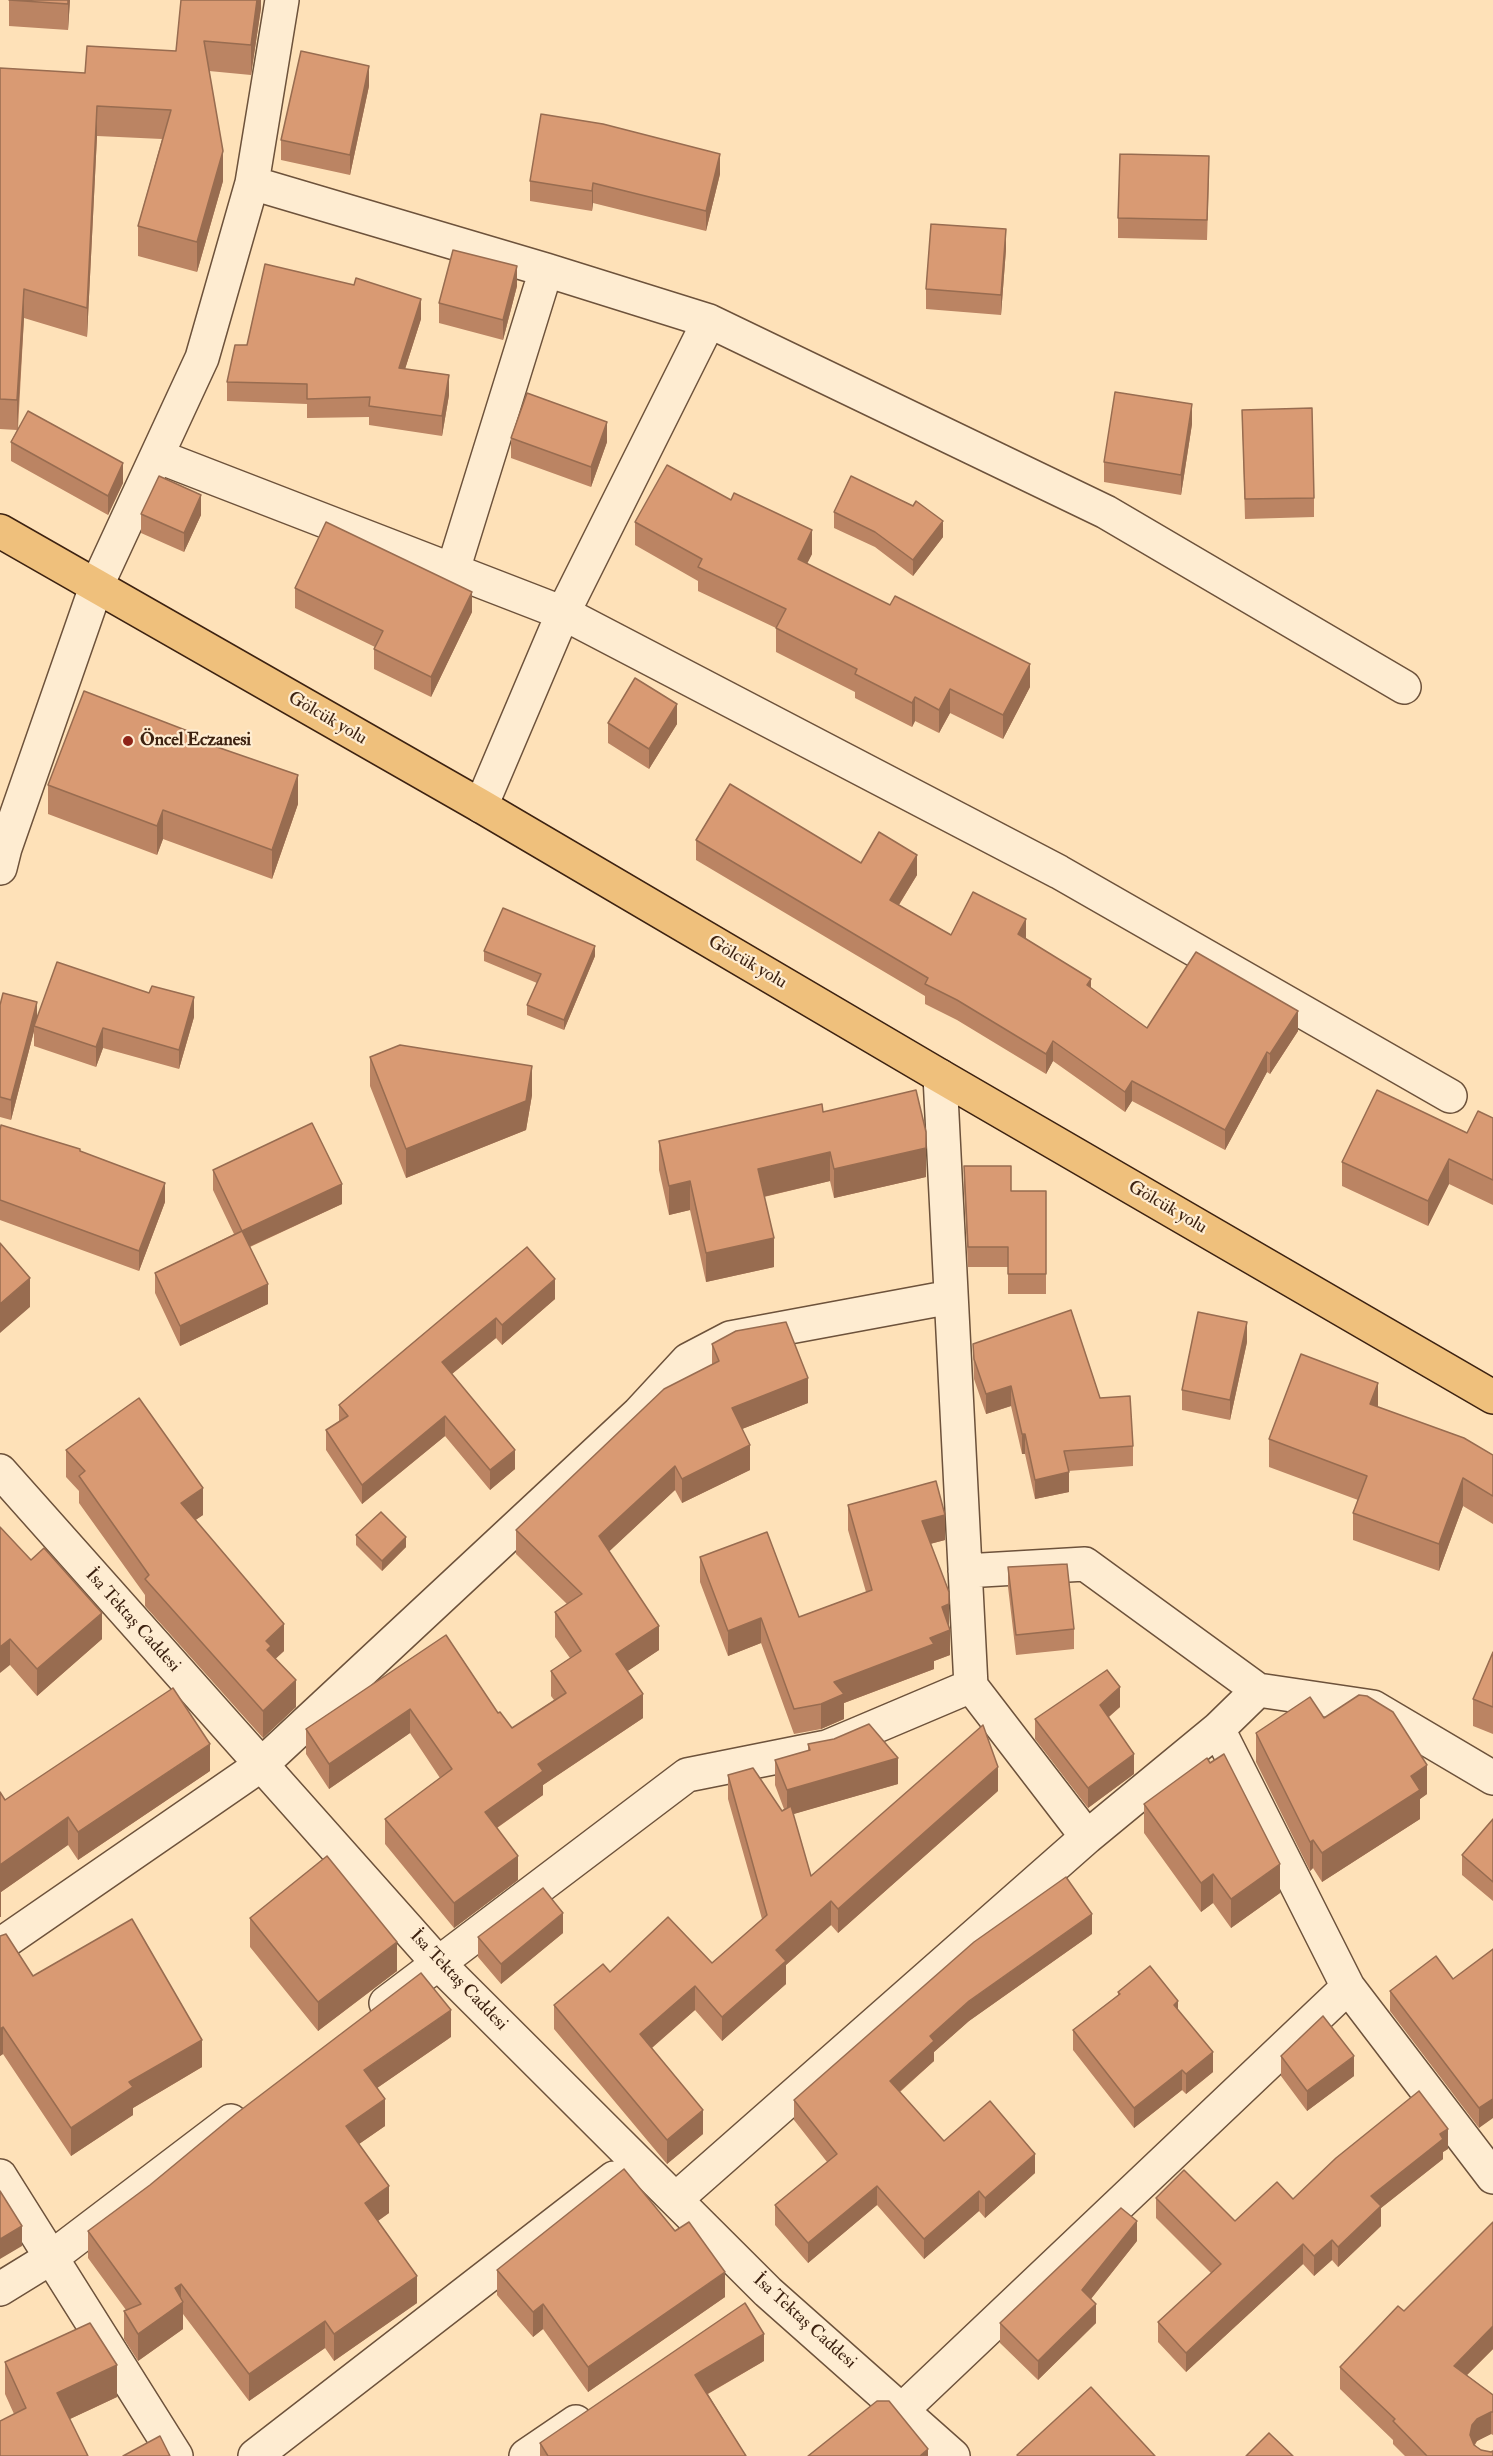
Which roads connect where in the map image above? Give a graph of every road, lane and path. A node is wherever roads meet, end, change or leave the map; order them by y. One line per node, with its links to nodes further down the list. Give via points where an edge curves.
1 (282, 0): 2 (street)
2 (252, 183): 3 (street); 5 (street, via 202,358)
3 (546, 270): 4 (street); 7 (street)
4 (709, 321): 9 (street); 10 (street, via 1106,512)
5 (157, 456): 7 (street); 8 (street)
6 (0, 531): 8 (main road, Gölcük yolu)
7 (453, 570): 9 (street)
8 (96, 587): 11 (main road, Gölcük yolu); 12 (street)
9 (563, 613): 11 (street); 14 (street, via 1059,872)
10 (1404, 687)
11 (482, 806): 13 (main road, Gölcük yolu)
12 (0, 868)
13 (940, 1076): 15 (street); 16 (main road, Gölcük yolu)
14 (1450, 1096)
15 (951, 1298): 18 (street); 22 (street, via 730,1338 688,1360 639,1413)
16 (1493, 1397)
17 (0, 1471): 22 (street, İsa Tektaş Caddesi)
18 (965, 1571): 19 (street); 20 (street, via 1085,1564)
19 (971, 1686): 24 (street); 26 (street, via 827,1747 687,1775)
20 (1258, 1690): 21 (street); 23 (street, via 1373,1707)
21 (1218, 1729): 24 (street); 27 (street)
22 (261, 1765): 25 (street); 26 (street, İsa Tektaş Caddesi)
23 (1493, 1778)
24 (1087, 1837): 33 (street)
25 (0, 1945)
26 (438, 1963): 28 (street); 30 (street, İsa Tektaş Caddesi)
27 (1348, 1987): 32 (street); 39 (street)
28 (363, 2020)
29 (259, 2100): 34 (street)
30 (636, 2160): 33 (street, İsa Tektaş Caddesi); 41 (street)
31 (0, 2175): 34 (street)
32 (1493, 2177)
33 (676, 2199): 36 (street, İsa Tektaş Caddesi)
34 (51, 2257): 35 (street); 40 (street)
35 (0, 2289)
36 (768, 2292): 37 (street); 39 (street, İsa Tektaş Caddesi)
37 (739, 2312)
38 (604, 2403): 42 (street)
39 (902, 2410): 43 (street, İsa Tektaş Caddesi)
40 (166, 2453)
41 (255, 2456)
42 (526, 2456)
43 (953, 2456)

